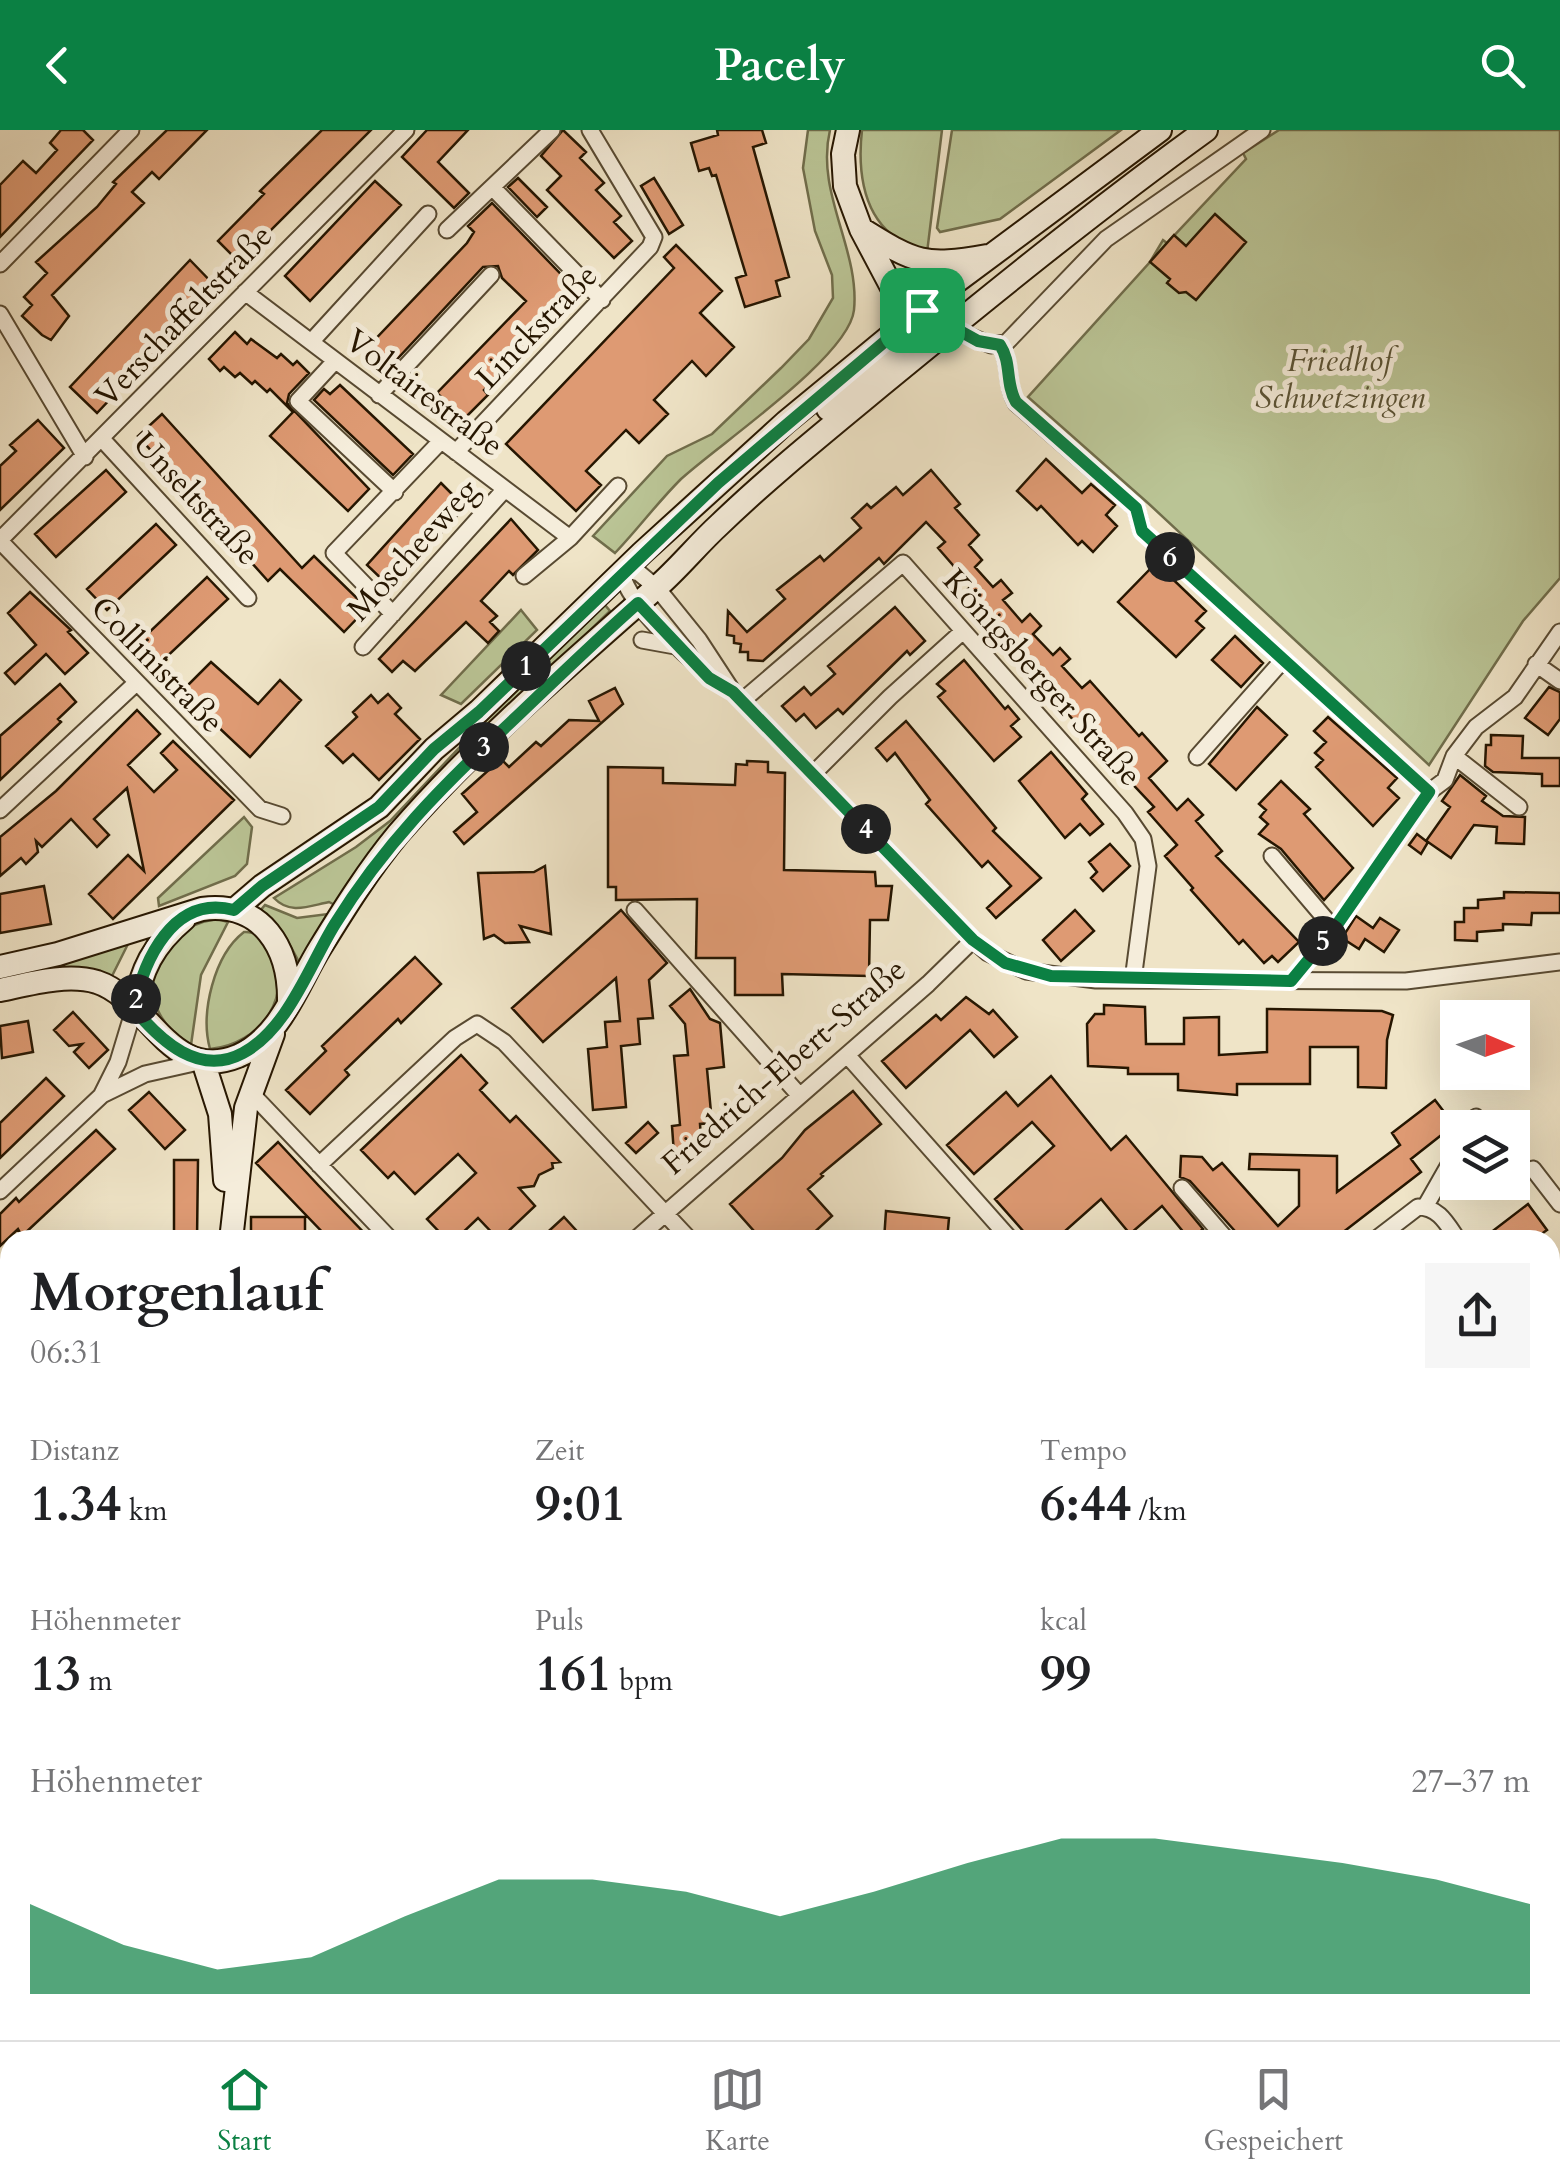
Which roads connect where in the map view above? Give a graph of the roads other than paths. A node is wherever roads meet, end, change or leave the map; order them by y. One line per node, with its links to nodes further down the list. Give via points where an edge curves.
1 (131, 130): 14 (street)
2 (406, 130): 16 (street, Verschaffeltstraße)
3 (552, 130): 9 (street)
4 (590, 130): 17 (street, Linckstraße, via 654,236)
5 (848, 130): 11 (main road, via 844,186)
6 (1160, 130): 13 (main road)
7 (1206, 130): 20 (main road)
8 (1262, 130): 22 (street, via 1106,239)
9 (492, 187): 12 (street); 17 (street)
10 (428, 214): 21 (street)
11 (862, 228): 13 (main road, via 908,258 932,263); 18 (main road, via 897,297)
12 (446, 230)
13 (990, 256): 18 (main road)
14 (0, 264)
15 (491, 275): 24 (street)
16 (245, 292): 21 (street, Voltairestraße); 25 (street, Verschaffeltstraße)
17 (602, 300): 28 (street, Linckstraße)
18 (922, 310): 20 (main road); 27 (main road, via 919,333 826,411); 35 (main road, via 773,434)
19 (0, 314): 29 (street)
20 (950, 328): 22 (street); 27 (main road)
21 (311, 342): 23 (street, Voltairestraße)
22 (1000, 345): 46 (street, via 1016,402 1136,508 1142,531)
23 (335, 361): 24 (street, Voltairestraße); 32 (street, via 298,402)
24 (380, 396): 26 (street, Voltairestraße)
25 (102, 438): 29 (street, Verschaffeltstraße); 38 (street, Unseltstraße)
26 (441, 441): 28 (street, Voltairestraße); 32 (street)
27 (803, 450): 37 (main road)
28 (456, 452): 31 (street, Voltairestraße)
29 (85, 457): 34 (street, Verschaffeltstraße)
30 (618, 486): 33 (street)
31 (504, 489): 33 (street, Voltairestraße); 40 (street, Moscheeweg)
32 (395, 492): 40 (street, via 334,553)
33 (570, 538): 36 (street)
34 (0, 541): 49 (street, Collinistraße)
35 (624, 572): 37 (street); 39 (street); 59 (main road, via 391,796)
36 (524, 576)
37 (657, 588): 39 (main road); 50 (street)
38 (248, 598)
39 (638, 603): 45 (street); 70 (main road, via 397,836)
40 (393, 614): 44 (street, Moscheeweg)
41 (962, 632): 50 (street, Königsberger Straße, via 904,563); 53 (street); 66 (street, Königsberger Straße, via 1144,839 1148,866)
42 (1560, 632): 47 (street)
43 (642, 640): 45 (street)
44 (363, 646)
45 (679, 648): 50 (street)
46 (1283, 660): 52 (street); 54 (street)
47 (1536, 664): 48 (street); 51 (street, via 1516,697 1476,727)
48 (1560, 681)
49 (136, 684): 56 (street); 57 (street, Collinistraße, via 260,809)
50 (738, 696): 53 (street)
51 (1454, 756): 54 (street, via 1445,780); 55 (street)
52 (1197, 757)
53 (813, 774): 63 (street)
54 (1429, 792): 62 (street)
55 (1519, 807)
56 (0, 810)
57 (282, 816)
58 (1272, 856): 62 (street)
59 (234, 910): 61 (main road); 70 (main road, via 259,924 284,953)
60 (635, 910): 75 (street)
61 (191, 912): 65 (main road); 69 (main road, via 152,951)
62 (1334, 929): 67 (street)
63 (973, 940): 66 (street, via 1026,971); 71 (street, Friedrich-Ebert-Straße)
64 (1560, 962): 67 (street, via 1406,981)
65 (0, 967)
66 (1133, 980): 67 (street)
67 (1291, 981)
68 (0, 990): 69 (main road, via 85,980 111,989)
69 (134, 1009): 72 (main road, via 172,1047); 74 (street)
70 (284, 1012): 72 (main road, via 242,1054); 73 (main road)
71 (847, 1055): 75 (street, Friedrich-Ebert-Straße); 89 (street)
72 (203, 1061): 74 (street, via 145,1074); 84 (main road, via 224,1140)
73 (250, 1092): 76 (street); 85 (main road)
74 (102, 1095): 80 (street)
75 (800, 1096): 83 (street, Friedrich-Ebert-Straße)
76 (319, 1165): 83 (street, via 477,1024 504,1042); 86 (street)
77 (1533, 1169): 81 (street)
78 (1440, 1181): 82 (street)
79 (1182, 1188): 90 (street)
80 (0, 1192)
81 (1560, 1204)
82 (1425, 1207): 91 (street); 92 (street)
83 (667, 1213): 87 (street, Friedrich-Ebert-Straße); 88 (street)
84 (228, 1230)
85 (229, 1230)
86 (381, 1230)
87 (647, 1230)
88 (681, 1230)
89 (1002, 1230)
90 (1218, 1230)
91 (1388, 1230)
92 (1451, 1230)

